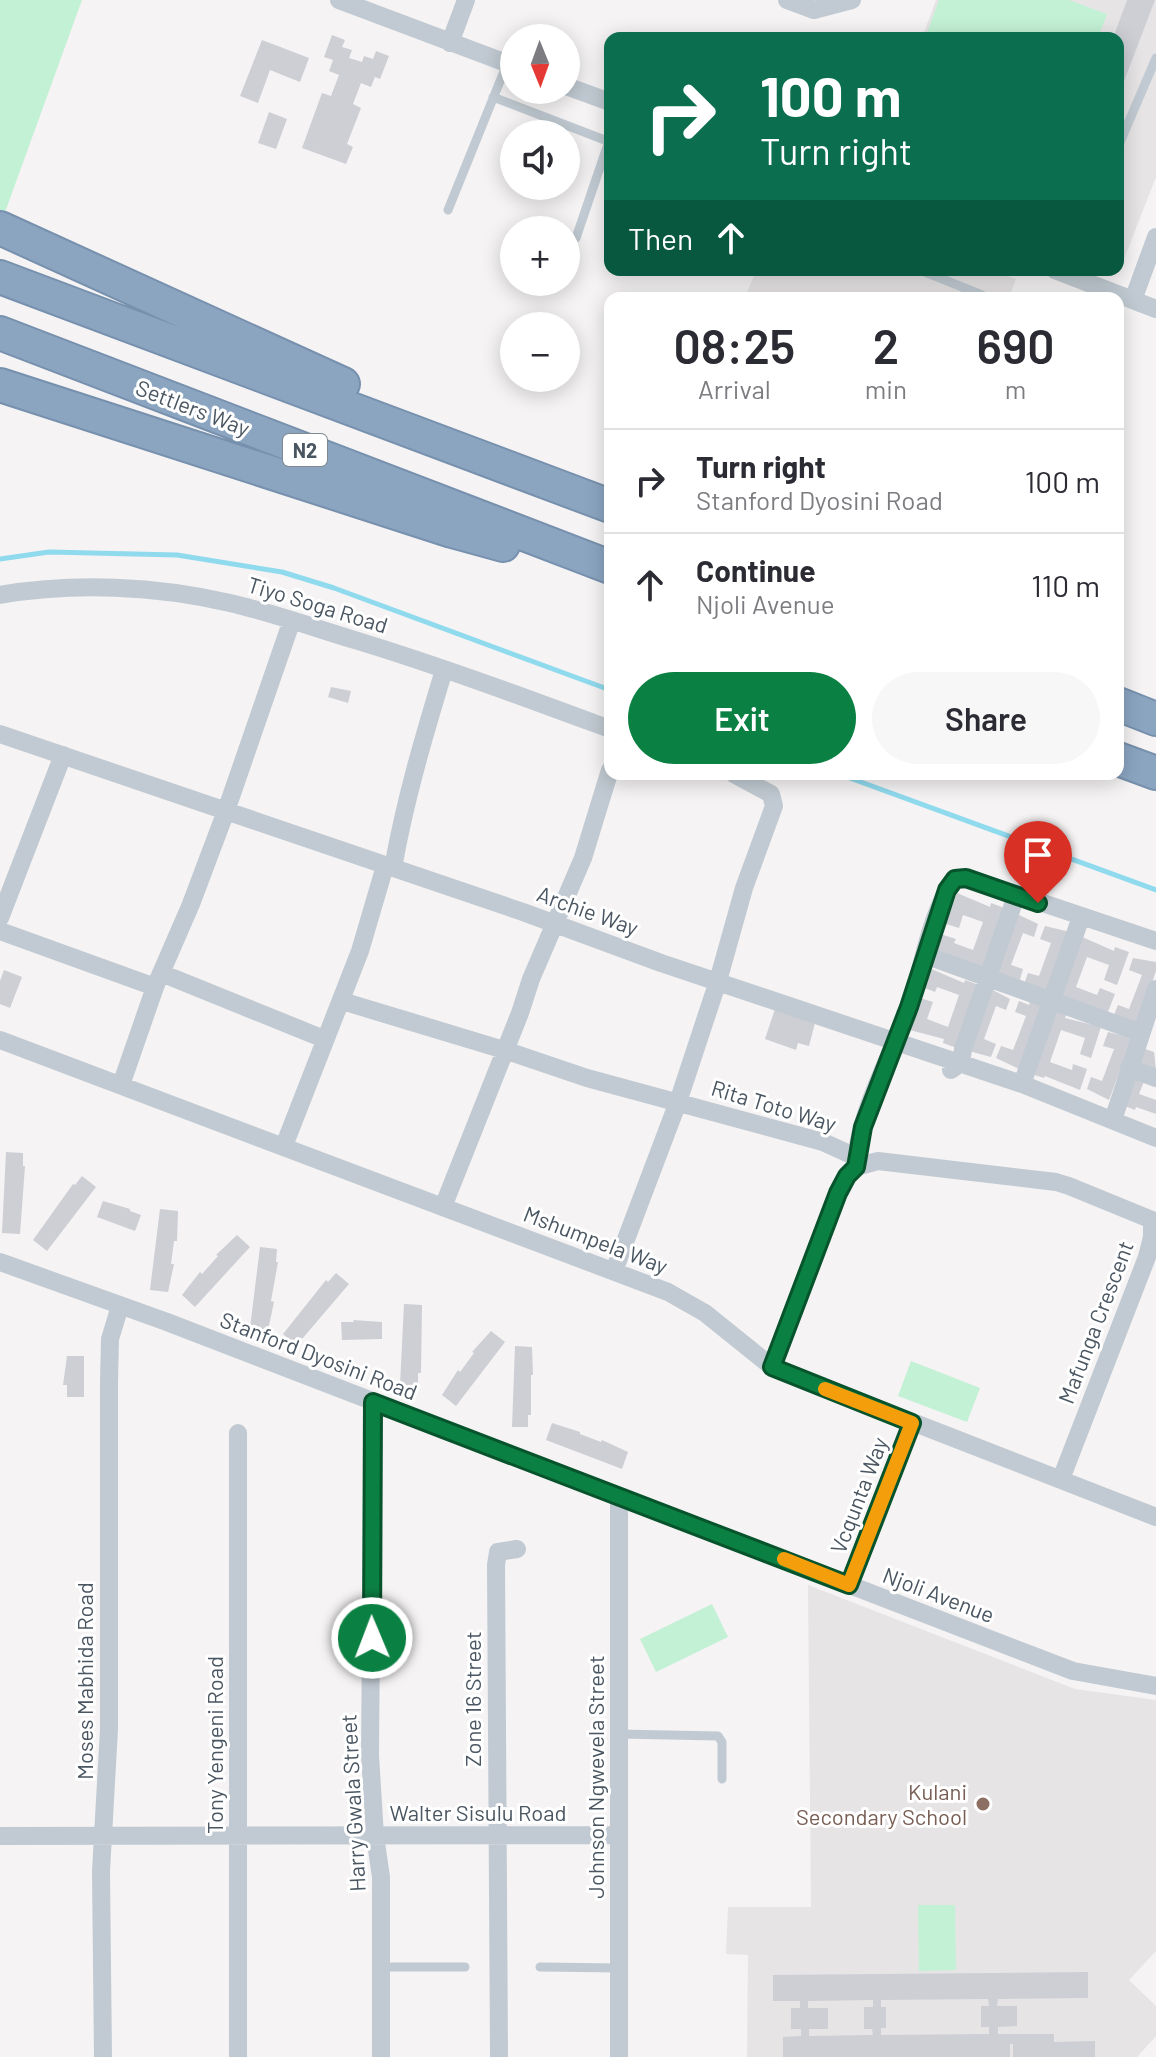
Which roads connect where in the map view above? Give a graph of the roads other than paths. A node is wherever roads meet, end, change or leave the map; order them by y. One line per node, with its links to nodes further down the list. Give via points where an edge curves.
1 (339, 0): 5 (street)
2 (466, 0): 5 (street)
3 (787, 0): 4 (street, via 814,10)
4 (852, 0)
5 (450, 43): 7 (street)
6 (1156, 58): 12 (lane)
7 (500, 61)
8 (500, 84): 10 (lane)
9 (580, 91): 11 (street)
10 (493, 97): 13 (lane); 15 (lane)
11 (604, 100)
12 (1124, 133)
13 (604, 139)
14 (604, 158): 16 (lane)
15 (448, 210)
16 (580, 227)
17 (0, 228): 29 (highway, via 465,439)
18 (1156, 237): 25 (street)
19 (935, 276): 22 (lane)
20 (1071, 276): 23 (street)
21 (0, 277): 29 (highway, N2)
22 (975, 292)
23 (1112, 292)
24 (1124, 297): 25 (street)
25 (1133, 300): 26 (street)
26 (1156, 309)
27 (0, 333): 31 (highway, Settlers Way / N2)
28 (0, 385): 32 (highway, via 452,531)
29 (535, 477): 30 (highway, N2)
30 (604, 504)
31 (604, 565)
32 (604, 572)
33 (0, 595): 34 (street, Tiyo Soga Road, via 60,589 167,592)
34 (292, 620): 35 (street, Tiyo Soga Road); 45 (street)
35 (444, 670): 38 (street, Tiyo Soga Road); 46 (street)
36 (1124, 706): 37 (highway)
37 (1156, 719)
38 (604, 727)
39 (0, 734): 40 (street, Archie Way)
40 (63, 755): 45 (street, Archie Way); 49 (street)
41 (1124, 761): 42 (highway)
42 (1156, 773)
43 (607, 780): 50 (street, via 588,844)
44 (745, 780): 56 (street, via 771,794 774,806 740,899)
45 (226, 811): 46 (street, Archie Way); 55 (street)
46 (389, 867): 50 (street, Archie Way); 58 (street)
47 (1016, 896): 48 (street); 53 (street, via 955,879); 54 (street)
48 (1081, 917): 52 (street); 59 (street)
49 (0, 918)
50 (555, 923): 56 (street, Archie Way); 65 (street)
51 (0, 931): 55 (street)
52 (1156, 941)
53 (925, 955): 54 (street); 64 (street)
54 (988, 977): 59 (street); 66 (street)
55 (158, 980): 61 (street); 70 (street)
56 (718, 981): 64 (street, Archie Way); 71 (street)
57 (1156, 989): 60 (street)
58 (342, 1001): 61 (street); 65 (street, Rita Toto Way)
59 (1052, 1001): 63 (street); 69 (street)
60 (1153, 1010): 63 (street)
61 (324, 1039): 74 (street)
62 (0, 1040): 70 (street, Mshumpela Way)
63 (1145, 1041): 67 (street)
64 (894, 1046): 66 (street, Archie Way); 75 (street, via 863,1127)
65 (501, 1059): 71 (street, Rita Toto Way); 76 (street)
66 (961, 1063): 69 (street, Archie Way)
67 (1129, 1068): 68 (street); 72 (street)
68 (1156, 1078)
69 (1022, 1084): 72 (street, Archie Way)
70 (121, 1085): 74 (street, Mshumpela Way)
71 (678, 1102): 75 (street, Rita Toto Way, via 823,1142); 79 (street)
72 (1113, 1120): 73 (street, Archie Way)
73 (1156, 1138)
74 (284, 1146): 76 (street, Mshumpela Way)
75 (856, 1162): 77 (street, Mafunga Crescent, via 887,1161 1056,1182); 81 (street, via 838,1193)
76 (443, 1207): 79 (street, Mshumpela Way)
77 (1154, 1216): 85 (street, Mafunga Crescent, via 1151,1246)
78 (0, 1262): 80 (street, Stanford Dyosini Road)
79 (614, 1271): 81 (street, Mshumpela Way, via 689,1302)
80 (120, 1306): 82 (street, Stanford Dyosini Road); 95 (street, Moses Mabhida Road, via 110,1339)
81 (772, 1367): 83 (street, Mshumpela Way)
82 (373, 1402): 86 (street, Stanford Dyosini Road); 97 (street, Harry Gwala Street, via 370,1755)
83 (912, 1423): 85 (street, Mshumpela Way); 89 (street, Vcqunta Way)
84 (238, 1433): 96 (street, Tony Yengeni Road)
85 (1061, 1479): 87 (street, Mshumpela Way)
86 (619, 1497): 89 (street, Njoli Avenue); 91 (street, Johnson Ngwevela Street)
87 (1156, 1517)
88 (517, 1549): 98 (street, Zone 16 Street, via 501,1550 496,1558)
89 (849, 1585): 90 (street, Njoli Avenue, via 1083,1675)
90 (1156, 1686)
91 (619, 1734): 92 (lane, via 718,1736); 93 (street, Johnson Ngwevela Street)
92 (722, 1779)
93 (619, 1835): 98 (street, Walter Sisulu Road); 102 (street, Johnson Ngwevela Street)
94 (0, 1836): 95 (street, Walter Sisulu Road)
95 (104, 1836): 96 (street, Walter Sisulu Road); 103 (street, Moses Mabhida Road)
96 (238, 1836): 97 (street, Walter Sisulu Road); 104 (street, Tony Yengeni Road)
97 (375, 1836): 98 (street, Walter Sisulu Road); 99 (street, Harry Gwala Street, via 381,1877)
98 (498, 1836): 106 (street, Zone 16 Street)
99 (381, 1967): 100 (lane); 105 (street, Harry Gwala Street)
100 (465, 1967)
101 (540, 1967): 102 (lane)
102 (619, 1968): 107 (street, Johnson Ngwevela Street)
103 (103, 2057)
104 (238, 2057)
105 (381, 2057)
106 (499, 2057)
107 (619, 2057)

